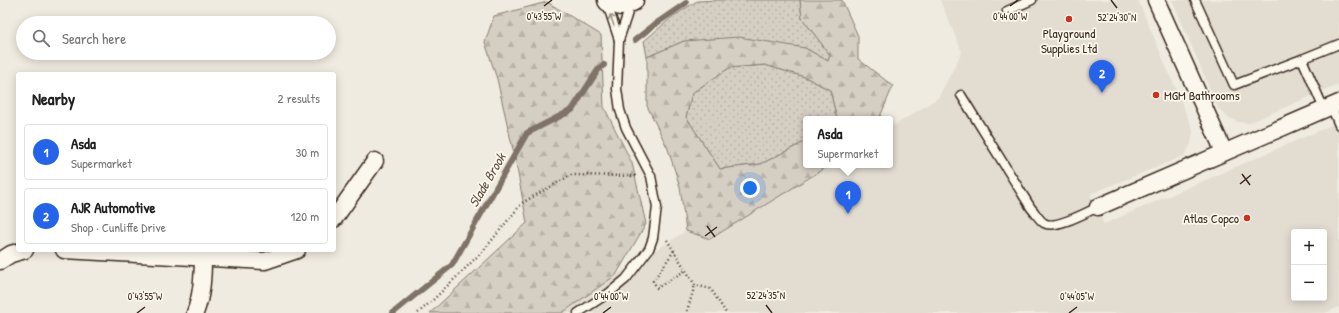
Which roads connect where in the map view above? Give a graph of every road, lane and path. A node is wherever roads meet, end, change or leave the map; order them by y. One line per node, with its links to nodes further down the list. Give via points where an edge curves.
1 (605, 0): 8 (lane, one-way to 1)
2 (609, 0): 3 (main road, via 621,4)
3 (632, 0): 8 (lane)
4 (1032, 0): 7 (lane)
5 (1156, 0): 14 (street)
6 (1195, 0): 10 (lane, via 1234,85)
7 (1006, 11)
8 (619, 40): 16 (lane, via 617,89 620,110 626,128)
9 (1339, 44): 10 (lane)
10 (1302, 59): 12 (lane)
11 (961, 95): 17 (lane, via 1044,223 1059,223)
12 (1331, 106): 13 (lane); 14 (street)
13 (1339, 125)
14 (1224, 152): 17 (street)
15 (375, 161): 18 (street)
16 (651, 176): 28 (path, via 571,175 522,203 484,250); 29 (lane, via 657,207 653,238 648,249 626,279)
17 (1098, 207)
18 (336, 216)
19 (18, 252): 23 (street)
20 (104, 252): 22 (street)
21 (291, 252): 22 (street, via 265,261)
22 (203, 257): 27 (street, via 202,287)
23 (0, 261)
24 (686, 270): 24 (path, via 657,288 653,281 674,250); 25 (path)
25 (695, 285): 26 (path); 30 (path, via 711,289)
26 (687, 311)
27 (195, 313)
28 (418, 313)
29 (578, 313)
30 (726, 313)

